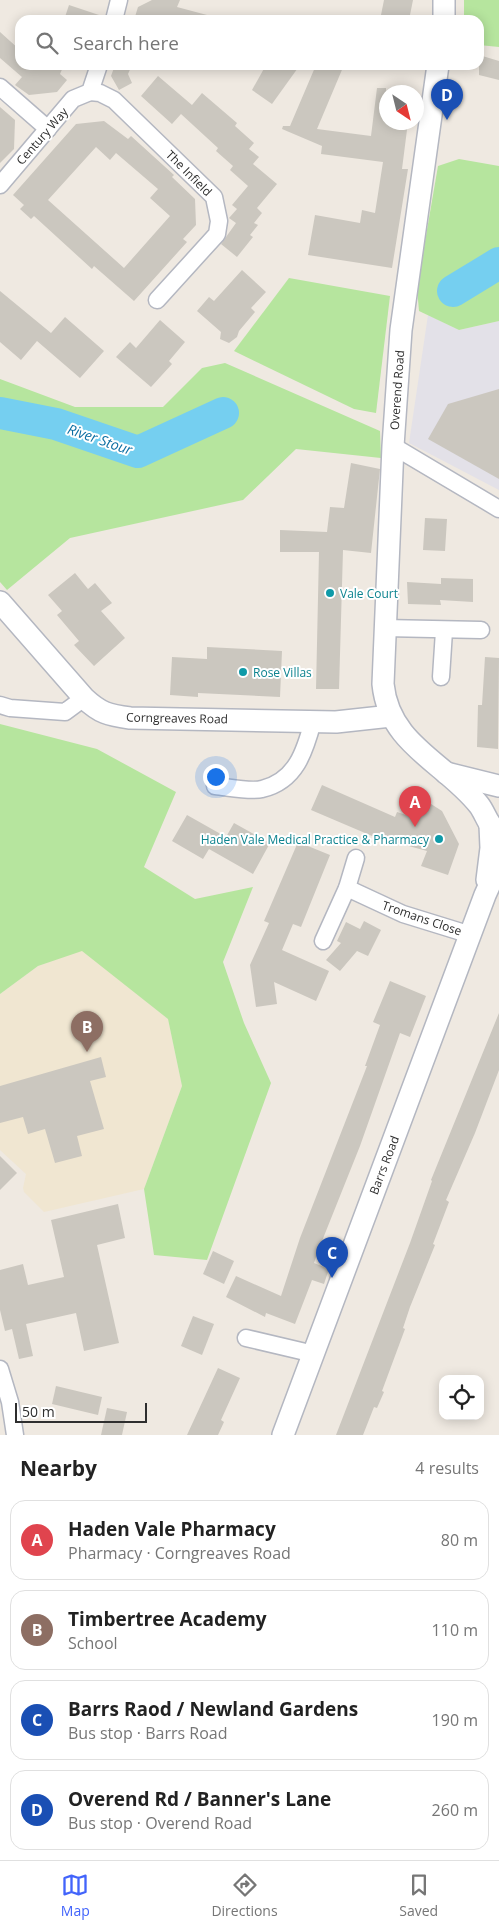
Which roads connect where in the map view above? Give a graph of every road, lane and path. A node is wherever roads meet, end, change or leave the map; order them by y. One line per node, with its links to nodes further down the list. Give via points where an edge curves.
1 (119, 0): 3 (street)
2 (444, 0): 4 (street)
3 (115, 15)
4 (444, 15)
5 (97, 70): 8 (street)
6 (437, 70): 12 (street, Overend Road, via 401,330)
7 (0, 87): 9 (street)
8 (90, 92): 9 (street, Century Way, via 73,99); 11 (street, The Infield, via 114,100 214,197 219,221 217,234)
9 (48, 129): 10 (street, Century Way)
10 (0, 185)
11 (157, 300)
12 (393, 446): 13 (street); 15 (street, Overend Road)
13 (499, 509)
14 (0, 602): 19 (street, Corngreaves Road)
15 (384, 628): 17 (street); 21 (street, Overend Road, via 384,698)
16 (481, 630): 17 (street)
17 (444, 631): 18 (street)
18 (441, 677)
19 (84, 698): 20 (street, via 65,712); 22 (street, Corngreaves Road, via 96,710 130,718)
20 (0, 705)
21 (391, 716): 22 (street, Corngreaves Road); 23 (street, via 410,743)
22 (313, 721): 24 (street, via 305,750 298,764 284,779 261,790)
23 (446, 772): 25 (street); 27 (street, via 479,805)
24 (215, 786)
25 (499, 786)
26 (499, 790): 27 (street, via 489,801)
27 (492, 825): 31 (street, Barrs Road)
28 (356, 858): 30 (street)
29 (499, 864): 31 (street, Barrs Road)
30 (347, 888): 32 (street, Tromans Close, via 403,914); 33 (street)
31 (485, 895): 32 (street, Barrs Road)
32 (471, 935): 35 (street, Barrs Road)
33 (323, 941)
34 (246, 1338): 35 (street)
35 (314, 1354): 39 (street, Barrs Road)
36 (0, 1369): 37 (street)
37 (5, 1403): 38 (street)
38 (15, 1435)
39 (283, 1435)

